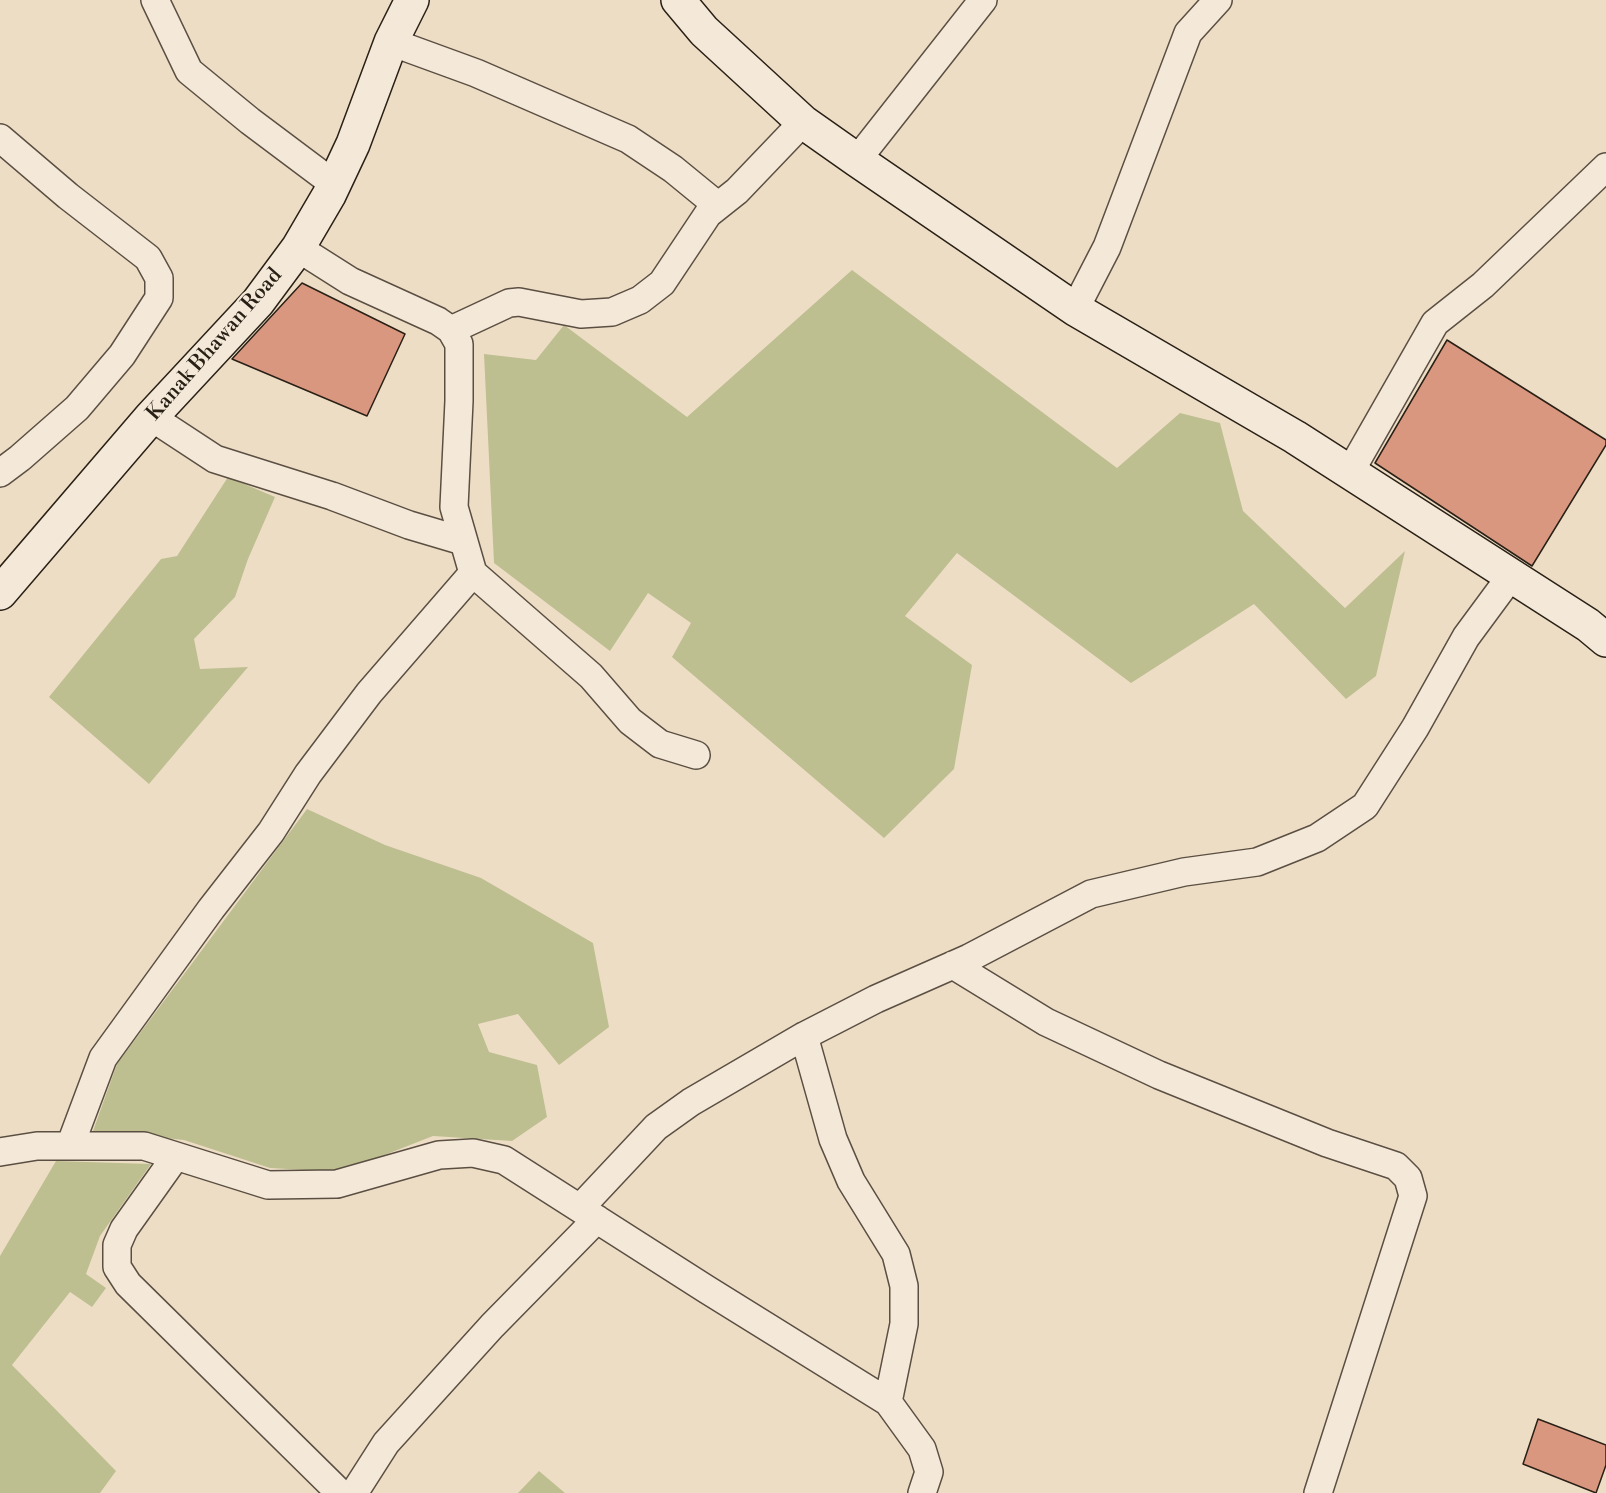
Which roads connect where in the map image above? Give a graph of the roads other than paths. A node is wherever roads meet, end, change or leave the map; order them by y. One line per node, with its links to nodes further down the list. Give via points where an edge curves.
1 (155, 0): 11 (street, via 189,71)
2 (412, 0): 6 (street, Kanak Bhawan Road)
3 (678, 0): 7 (street, via 704,31)
4 (983, 0): 9 (street)
5 (1218, 0): 14 (street, via 1188,33 1107,247)
6 (391, 42): 11 (street, Kanak Bhawan Road); 12 (street, via 628,139)
7 (803, 122): 9 (street); 12 (street, via 737,191)
8 (0, 138): 18 (street, via 148,258 159,278 159,298 122,355 77,408)
9 (856, 160): 14 (street)
10 (1606, 167): 17 (street, via 1483,285 1435,323)
11 (334, 184): 13 (street, Kanak Bhawan Road)
12 (717, 205): 15 (street, via 662,283 640,300 612,312 581,314 509,303)
13 (298, 248): 15 (street, via 350,281); 16 (street, Kanak Bhawan Road, via 258,302)
14 (1075, 309): 17 (street)
15 (451, 330): 19 (street, via 459,344 454,507)
16 (151, 417): 19 (street, via 215,459); 22 (street, Kanak Bhawan Road)
17 (1350, 472): 21 (street)
18 (0, 473)
19 (463, 541): 20 (street)
20 (472, 573): 24 (street, via 591,676 630,721 660,744); 27 (street, via 362,702 103,1058)
21 (1511, 576): 23 (street); 25 (street, via 1466,637 1365,806 1317,838 1257,862 1184,872 1091,894)
22 (0, 593)
23 (1606, 640)
24 (696, 755)
25 (953, 965): 26 (street); 35 (street, via 1046,1022 1159,1075 1326,1143 1396,1166 1408,1178 1413,1196)
26 (804, 1036): 30 (street, via 656,1127); 31 (street, via 833,1139 851,1181 896,1254 904,1286 904,1324)
27 (70, 1146): 28 (street); 29 (street, via 144,1146)
28 (0, 1152)
29 (176, 1156): 30 (street, via 268,1185 337,1184 439,1155 473,1153 504,1160); 32 (street, via 124,1229 117,1245 117,1267 128,1284)
30 (589, 1214): 31 (street); 33 (street, via 386,1443)
31 (888, 1402): 34 (street, via 922,1449 929,1472)
32 (340, 1493)
33 (354, 1493)
34 (922, 1493)
35 (1318, 1493)

